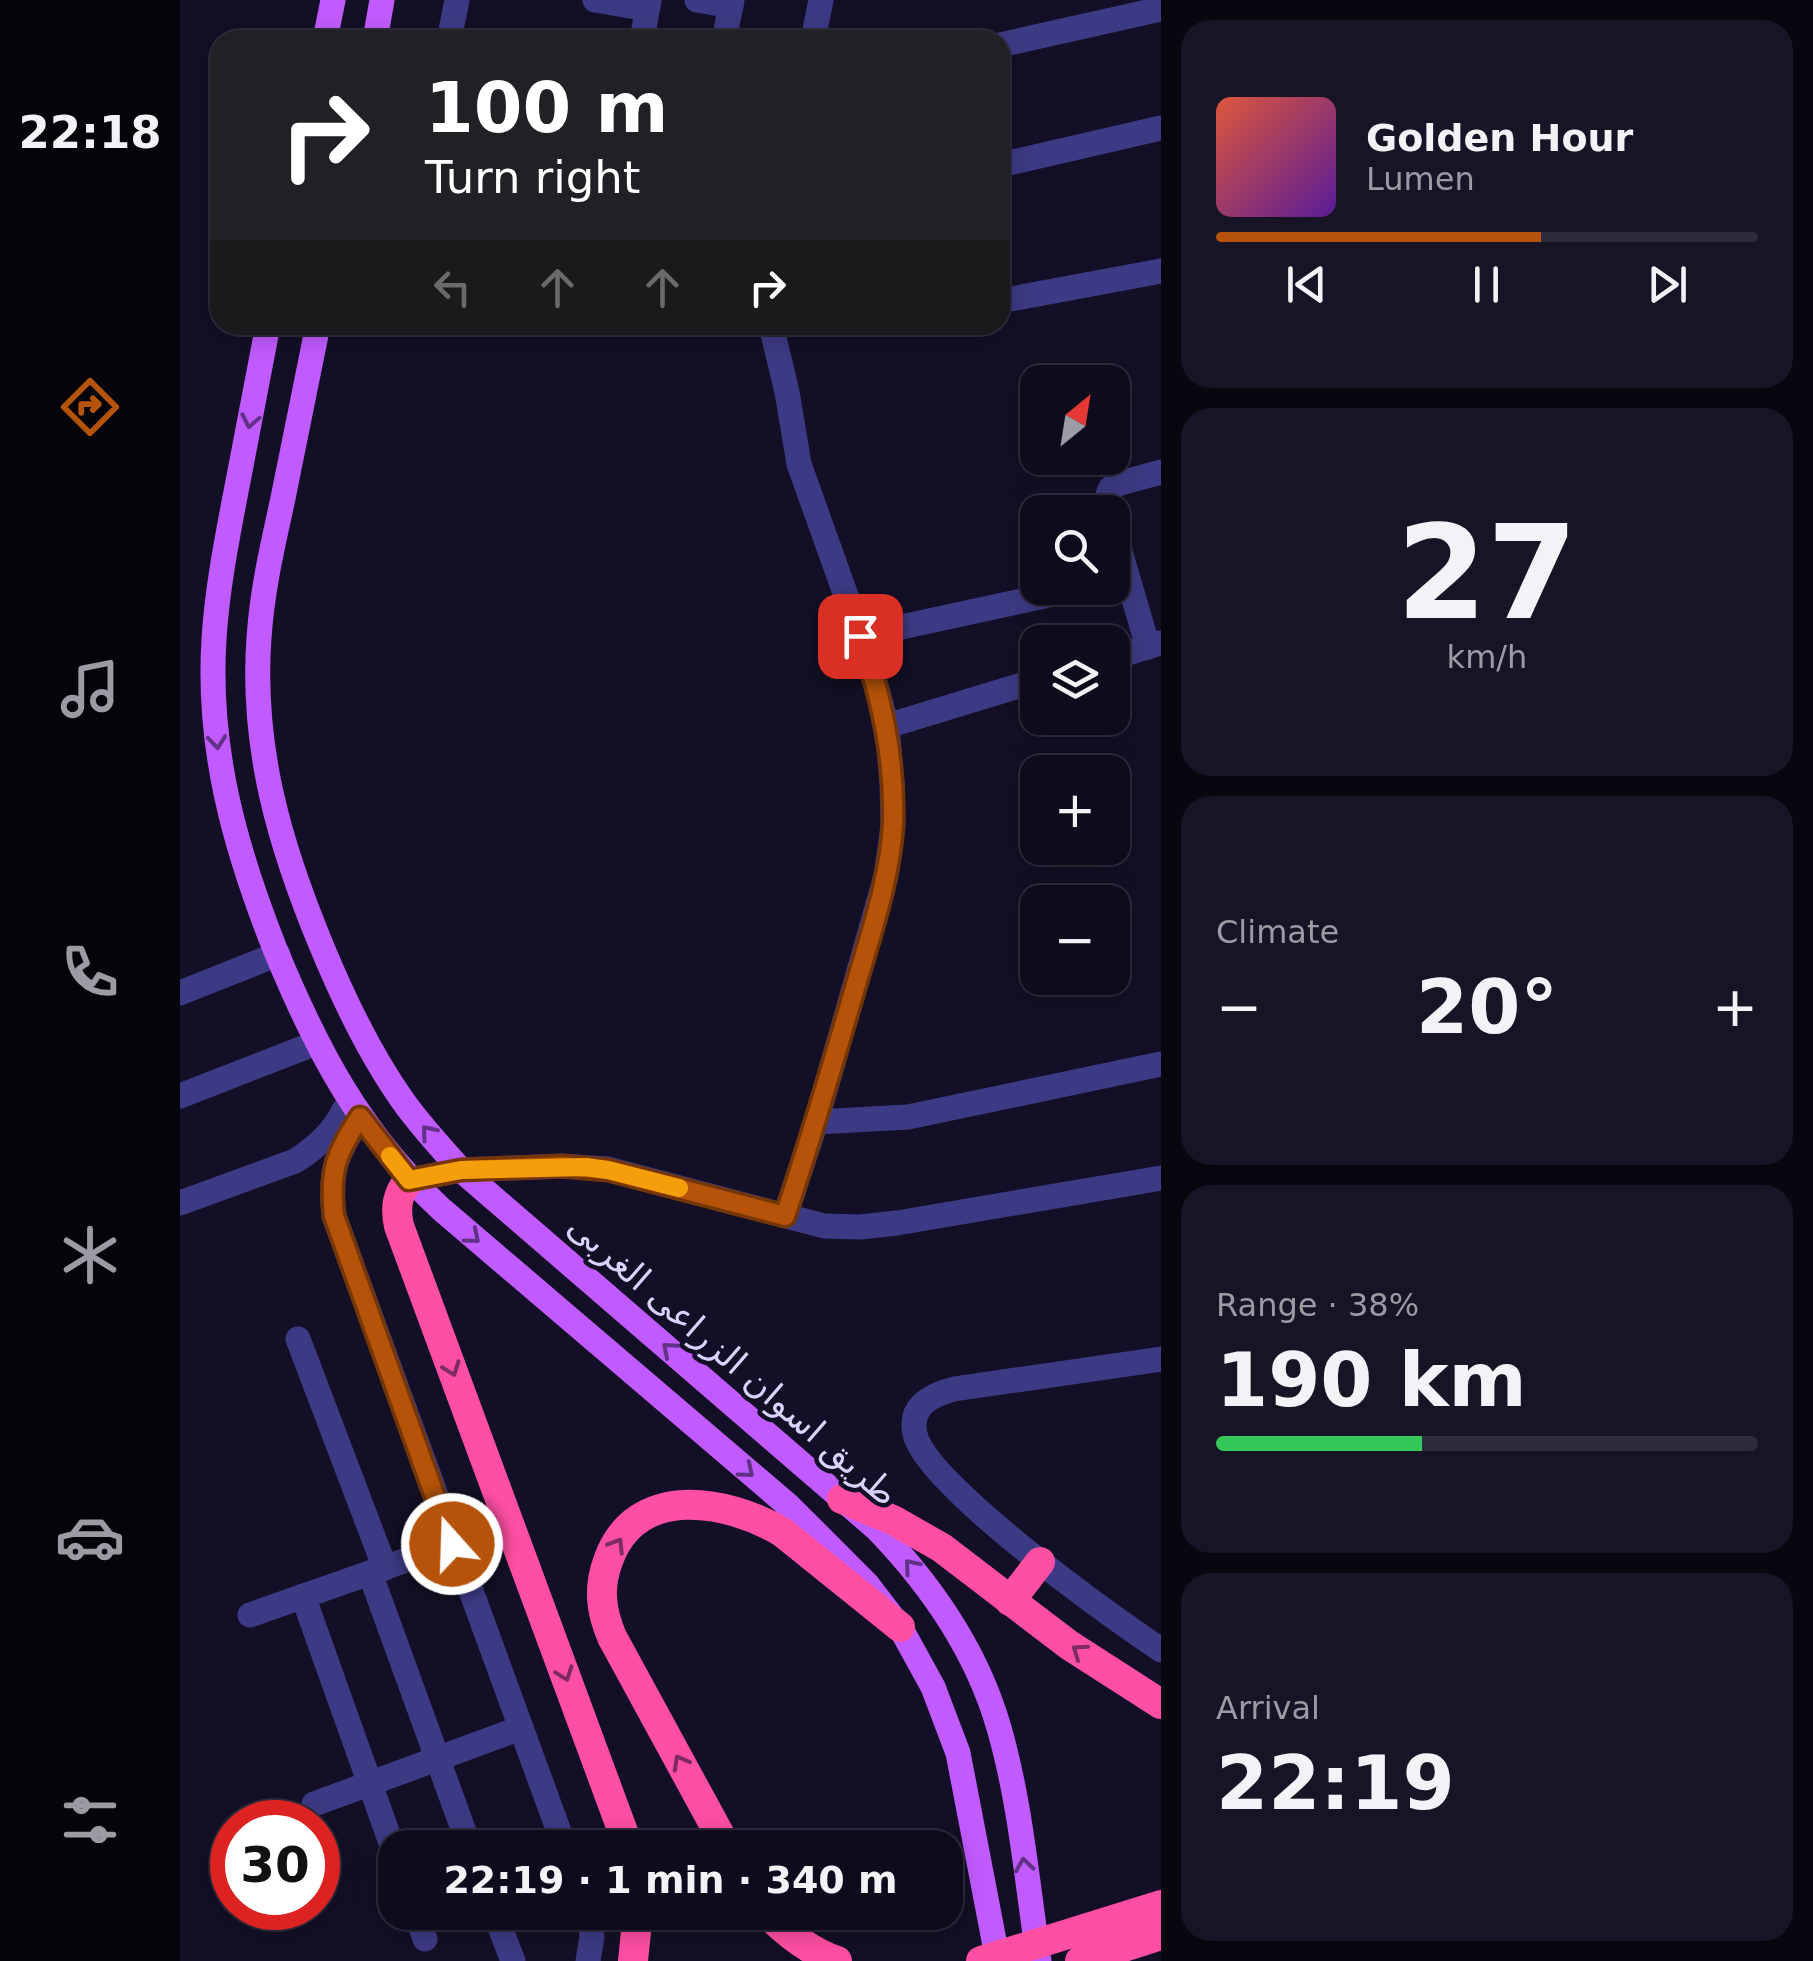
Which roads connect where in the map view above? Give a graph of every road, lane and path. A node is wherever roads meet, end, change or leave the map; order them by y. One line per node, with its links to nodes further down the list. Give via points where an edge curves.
1 (333, 0): 10 (main road)
2 (382, 0): 11 (main road)
3 (456, 0): 12 (street)
4 (595, 0): 8 (street)
5 (697, 0): 7 (street)
6 (820, 0): 15 (street)
7 (732, 3): 14 (street)
8 (648, 5): 13 (street)
9 (1160, 9): 16 (street)
10 (327, 30)
11 (376, 30)
12 (451, 30)
13 (644, 30)
14 (726, 30)
15 (815, 30)
16 (1010, 43)
17 (1160, 128): 18 (street)
18 (1010, 163)
19 (1160, 271): 20 (street)
20 (1010, 299)
21 (266, 335): 33 (main road, طريق اسوان الزراعى الغربى, one-way to 33, via 220,577 213,705 233,832)
22 (316, 335): 40 (main road, طريق اسوان الزراعى الغربى, one-way to 22, via 403,1101 336,981 284,848 268,780 258,692 264,587)
23 (773, 335): 28 (street, via 799,464)
24 (1160, 472): 25 (street, via 1118,484)
25 (1109, 495)
26 (1130, 598): 29 (street)
27 (1020, 601): 28 (street)
28 (860, 636): 32 (street)
29 (1154, 645): 30 (street)
30 (1130, 652)
31 (1020, 685): 32 (street)
32 (887, 726): 39 (street, via 893,826 886,876)
33 (278, 954): 34 (street); 35 (main road, طريق اسوان الزراعى الغربى)
34 (180, 993)
35 (316, 1043): 37 (street); 38 (main road, طريق اسوان الزراعى الغربى)
36 (1160, 1064): 39 (street, via 908,1117)
37 (180, 1096)
38 (355, 1108): 42 (main road, طريق اسوان الزراعى الغربى); 43 (street, via 295,1162); 48 (street, via 334,1164 334,1216)
39 (816, 1122): 44 (street)
40 (461, 1170): 42 (street); 44 (street, via 608,1170); 47 (main road, طريق اسوان الزراعى الغربى, one-way to 40)
41 (1160, 1178): 44 (street, via 896,1224 824,1226)
42 (409, 1180): 54 (main road, طريق اسوان الزراعى الغربى, one-way to 54, via 789,1506); 64 (highway, one-way to 64, via 396,1205 399,1226)
43 (180, 1204)
44 (785, 1216)
45 (298, 1339): 50 (street)
46 (1160, 1358): 49 (street, via 954,1389 921,1403 915,1433 922,1452)
47 (842, 1498): 52 (highway, via 942,1548); 80 (main road, طريق اسوان الزراعى الغربى, one-way to 47, via 1010,1770 982,1681 928,1587)
48 (452, 1544): 50 (street); 57 (street)
49 (1040, 1562): 52 (highway); 55 (street)
50 (377, 1570): 51 (street); 58 (street)
51 (303, 1596): 53 (street); 59 (street)
52 (1010, 1601): 56 (highway, one-way to 52)
53 (250, 1615)
54 (900, 1627): 65 (highway, one-way to 54, via 612,1637 601,1604 601,1586 622,1534 673,1505 739,1512 782,1532); 79 (main road, طريق اسوان الزراعى الغربى, via 934,1687 958,1753)
55 (1160, 1650)
56 (1160, 1704)
57 (520, 1728): 58 (street); 63 (street)
58 (437, 1759): 59 (street); 62 (street)
59 (370, 1783): 60 (street); 61 (street)
60 (325, 1800)
61 (387, 1830)
62 (463, 1830)
63 (558, 1830)
64 (622, 1830)
65 (717, 1830)
66 (1160, 1905): 78 (highway, bridge)
67 (423, 1930): 73 (street)
68 (501, 1930): 74 (street)
69 (591, 1930): 75 (street)
70 (637, 1930): 76 (highway)
71 (783, 1930): 77 (highway)
72 (1160, 1935): 81 (highway)
73 (426, 1939)
74 (513, 1961)
75 (588, 1961)
76 (634, 1961)
77 (837, 1961)
78 (981, 1961)
79 (998, 1961)
80 (1039, 1961)
81 (1080, 1961)

